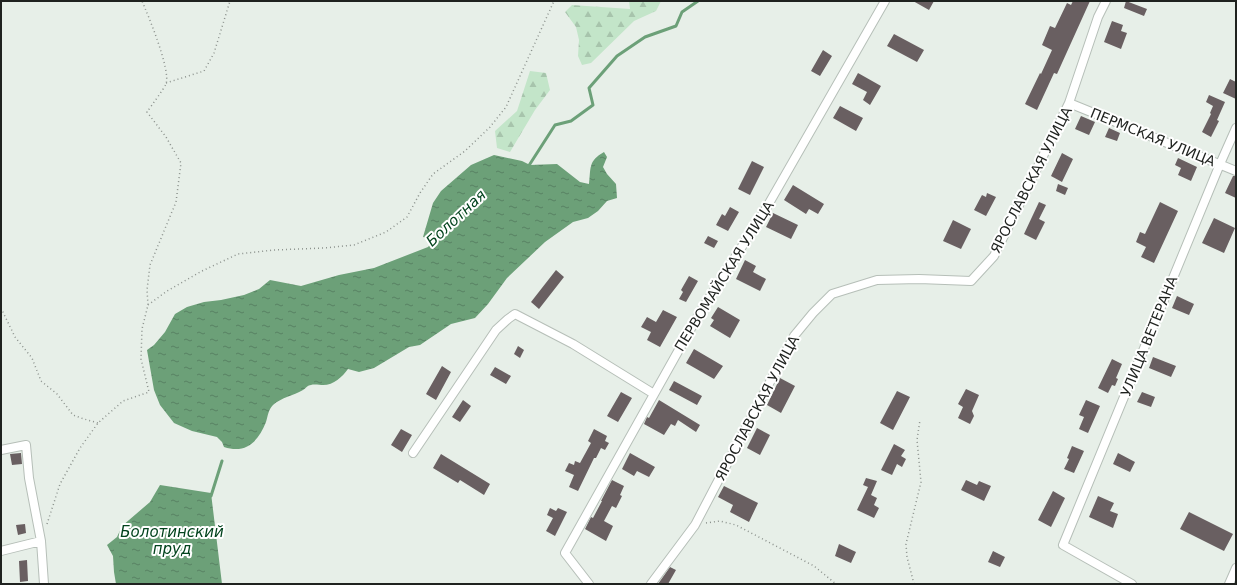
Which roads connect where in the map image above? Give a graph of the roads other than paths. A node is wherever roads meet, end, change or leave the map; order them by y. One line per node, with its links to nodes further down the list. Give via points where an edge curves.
1 (885, 1): 7 (street, ПЕРВОМАЙСКАЯ УЛИЦА, via 764,212 699,314)
2 (1106, 1): 3 (street, ЯРОСЛАВСКАЯ УЛИЦА, via 1098,17)
3 (1069, 103): 5 (street, ПЕРМСКАЯ УЛИЦА); 15 (street, ЯРОСЛАВСКАЯ УЛИЦА, via 994,256 971,281 877,280 832,294 813,313 794,336 695,525)
4 (1236, 128): 5 (street, УЛИЦА ВЕТЕРАНА)
5 (1220, 164): 6 (street, ПЕРМСКАЯ УЛИЦА); 16 (street, УЛИЦА ВЕТЕРАНА, via 1063,545)
6 (1236, 171)
7 (654, 394): 9 (street, via 573,344 515,314 496,330); 14 (street, ПЕРВОМАЙСКАЯ УЛИЦА, via 565,553)
8 (1, 450): 10 (street, via 26,445 29,478)
9 (413, 453)
10 (41, 541): 11 (street); 13 (street)
11 (1, 551)
12 (1236, 568): 17 (street)
13 (44, 584)
14 (589, 584)
15 (651, 584)
16 (1132, 584)
17 (1229, 584)

